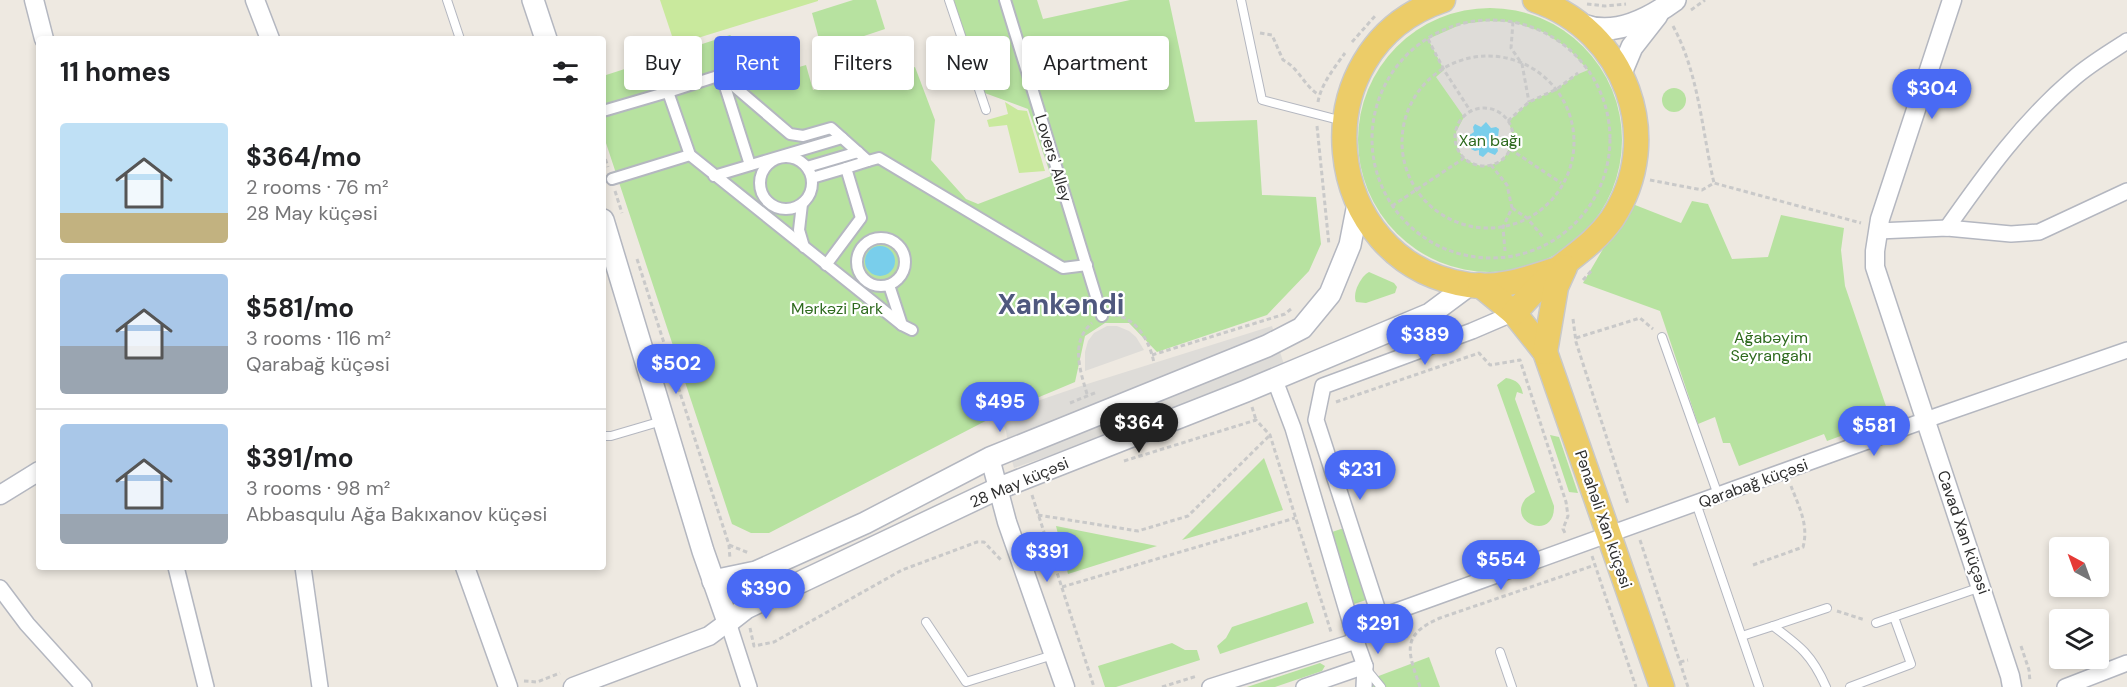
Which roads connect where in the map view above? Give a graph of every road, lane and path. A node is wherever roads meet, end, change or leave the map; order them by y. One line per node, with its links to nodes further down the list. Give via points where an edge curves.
1 (34, 0): 17 (street)
2 (255, 0): 18 (street)
3 (447, 0): 19 (lane)
4 (533, 0): 20 (main road)
5 (949, 0): 34 (lane)
6 (1005, 0): 77 (street, Lovers' Alley)
7 (1241, 0): 16 (lane)
8 (1443, 0): 38 (main road, via 1412,15 1376,47 1358,75)
9 (1705, 0): 14 (path)
10 (1952, 0): 70 (street, Cavad Xan küçəsi)
11 (1544, 2): 13 (main road)
12 (1634, 3): 13 (path, via 1605,6)
13 (1582, 14): 14 (main road, via 1595,30); 25 (main road)
14 (1673, 16): 25 (main road, via 1646,26); 55 (path, via 1696,95)
15 (1513, 22): 21 (path, via 1474,22); 23 (path, via 1512,48); 61 (path, via 1543,32 1568,48 1588,70 1605,102 1609,157 1598,193 1569,229 1546,245 1518,255 1485,258 1433,243)
16 (1248, 31): 36 (path, via 1272,35 1283,60 1292,64 1312,91 1319,94); 36 (lane, via 1262,100)
17 (43, 36)
18 (269, 36)
19 (459, 36)
20 (545, 36)
21 (1428, 39): 24 (path); 61 (path, via 1413,50 1389,80 1375,115 1377,172)
22 (2127, 41): 68 (street, via 2076,76 2034,115)
23 (1522, 64): 24 (path, via 1501,56 1483,56 1465,59); 28 (path, via 1534,68); 32 (path)
24 (1444, 70): 35 (path); 57 (path, via 1418,95 1404,128 1404,164)
25 (1621, 72): 79 (main road, via 1635,120 1635,154 1628,187 1603,231)
26 (1578, 73): 28 (path)
27 (714, 77): 31 (street)
28 (1557, 88): 32 (path); 54 (path, via 1568,108 1574,144)
29 (726, 90): 47 (street)
30 (739, 90): 39 (street, via 790,134 804,136 831,128)
31 (668, 92): 33 (street); 42 (street)
32 (1529, 102): 37 (path)
33 (606, 110)
34 (986, 110)
35 (1471, 112): 37 (path, via 1487,108); 44 (path, via 1456,132 1458,150)
36 (1317, 115): 38 (lane); 74 (path)
37 (1508, 121): 40 (path, via 1513,139)
38 (1344, 122): 60 (main road, via 1344,156)
39 (842, 138): 41 (street); 43 (street)
40 (1510, 149): 48 (path, via 1500,162); 54 (path)
41 (858, 152): 46 (street); 49 (street)
42 (690, 155): 51 (street); 53 (street)
43 (779, 156): 47 (street); 49 (street, via 797,159); 59 (street, via 765,167 761,191 779,208)
44 (1464, 158): 48 (path, via 1481,166); 57 (path)
45 (606, 161): 53 (path)
46 (868, 161): 50 (street); 77 (street, via 879,158 1063,268)
47 (750, 165): 51 (street)
48 (1491, 165): 62 (path, via 1507,185)
49 (807, 167): 52 (street)
50 (846, 168): 52 (street); 76 (street, via 861,218)
51 (714, 176): 72 (street)
52 (812, 178): 59 (street, via 812,189)
53 (612, 179): 65 (path)
54 (1561, 183): 64 (path)
55 (1714, 183): 56 (path, via 1702,190 1648,180); 66 (path)
56 (1645, 186)
57 (1415, 190): 61 (path); 67 (path, via 1447,219 1481,228)
58 (2127, 191): 68 (street, via 2039,232 2010,234)
59 (802, 204): 72 (street, via 799,230)
60 (1358, 204): 84 (main road, via 1382,238 1406,259 1434,274); 102 (main road, 28 May küçəsi, via 1350,244 1330,294 1302,327 1267,346)
61 (1393, 206): 63 (path)
62 (1512, 208): 64 (path); 67 (path)
63 (1384, 212)
64 (1527, 218): 67 (path); 71 (path)
65 (626, 223)
66 (1861, 223)
67 (1503, 227): 73 (path)
68 (1947, 228): 70 (street)
69 (606, 230): 99 (main road)
70 (1878, 231): 98 (street, Cavad Xan küçəsi, via 1875,267)
71 (1543, 237)
72 (804, 247): 76 (street)
73 (1505, 251)
74 (1329, 252)
75 (636, 257): 117 (path)
76 (826, 265): 81 (street)
77 (1088, 265): 87 (street, Lovers' Alley)
78 (857, 266): 81 (street); 83 (street, via 869,284); 83 (street, via 859,252 869,241 883,238 897,243 905,255 905,270)
79 (1562, 266): 84 (main road, via 1523,281); 86 (main road); 92 (main road)
80 (1594, 269): 82 (path)
81 (842, 277): 83 (street, via 907,328)
82 (1580, 284)
83 (889, 285)
84 (1474, 285): 86 (main road); 95 (main road, 28 May küçəsi, via 1430,314)
85 (1293, 308): 93 (path, via 1285,314)
86 (1514, 313): 92 (main road); 130 (street, via 1323,386 1316,420)
87 (1102, 316): 93 (path, via 1115,315 1132,322); 96 (path, via 1088,326 1078,344)
88 (1572, 316): 90 (path)
89 (1662, 337): 90 (path, via 1640,318); 109 (lane)
90 (1575, 338): 111 (path)
91 (2127, 351): 98 (street, Qarabağ küçəsi)
92 (1545, 352): 115 (main road, Pənahəli Xan küçəsi)
93 (1152, 355): 94 (path)
94 (1154, 363)
95 (1274, 378): 105 (main road, 28 May küçəsi); 139 (street, via 1293,428)
96 (1084, 384)
97 (1331, 404): 114 (path, via 1479,353 1490,365 1520,360 1566,502 1568,516 1563,529 1567,537)
98 (1926, 420): 109 (street, Qarabağ küçəsi); 126 (street, Cavad Xan küçəsi)
99 (663, 421): 101 (lane); 125 (main road)
100 (1270, 435): 103 (path, via 1256,420); 112 (path, via 1188,516 1138,531); 113 (path)
101 (606, 436)
102 (990, 458): 107 (street); 125 (main road, 28 May küçəsi, via 865,524 756,572)
103 (1120, 462)
104 (36, 473): 108 (street)
105 (1025, 477): 107 (main road, 28 May küçəsi); 112 (path)
106 (1791, 486): 120 (path, via 1806,525 1803,547)
107 (997, 489): 132 (main road, 28 May küçəsi, via 746,608); 142 (street)
108 (0, 495)
109 (1718, 495): 110 (street, Qarabağ küçəsi)
110 (1696, 503): 115 (street, Qarabağ küçəsi); 137 (lane)
111 (1628, 504)
112 (1038, 515): 127 (path)
113 (1295, 518): 127 (path); 136 (path)
114 (1570, 534)
115 (1610, 534): 130 (street, Qarabağ küçəsi); 162 (main road, Pənahəli Xan küçəsi)
116 (1650, 535): 144 (path, via 1639,539)
117 (729, 545)
118 (1592, 554): 119 (path)
119 (1595, 565): 148 (path); 160 (path, via 1422,626 1415,634 1409,655)
120 (1754, 565)
121 (177, 570): 150 (street)
122 (303, 570): 151 (street)
123 (466, 570): 147 (street)
124 (1005, 571): 140 (path, via 990,547 977,542 902,570 774,642)
125 (713, 581): 132 (main road)
126 (1982, 586): 131 (lane); 167 (street, Cavad Xan küçəsi)
127 (1062, 587): 155 (path)
128 (0, 588): 149 (street)
129 (1827, 608): 134 (path); 135 (lane)
130 (1380, 617): 139 (street)
131 (1894, 617): 134 (lane); 166 (lane, via 1911,664)
132 (728, 622): 152 (street, 28 May küçəsi, via 709,636); 153 (street)
133 (926, 622): 142 (lane, via 966,682)
134 (1876, 623)
135 (1773, 626): 137 (lane); 165 (lane, via 1804,649)
136 (1332, 634)
137 (1742, 636): 164 (lane)
138 (2017, 636): 168 (path, via 2029,670)
139 (1356, 640): 146 (street); 156 (street)
140 (754, 646)
141 (1500, 652): 161 (lane)
142 (1053, 655): 154 (street)
143 (1688, 660): 144 (path)
144 (1680, 662): 163 (path)
145 (2127, 663): 169 (street)
146 (1365, 666): 157 (street); 158 (street); 159 (lane)
147 (508, 685)
148 (1634, 686)
149 (84, 687)
150 (206, 687)
151 (320, 687)
152 (573, 687)
153 (749, 687)
154 (1065, 687)
155 (1094, 687)
156 (1210, 687)
157 (1304, 687)
158 (1364, 687)
159 (1382, 687)
160 (1420, 687)
161 (1512, 687)
162 (1662, 687)
163 (1688, 687)
164 (1760, 687)
165 (1826, 687)
166 (1850, 687)
167 (2012, 687)
168 (2030, 687)
169 (2064, 687)

